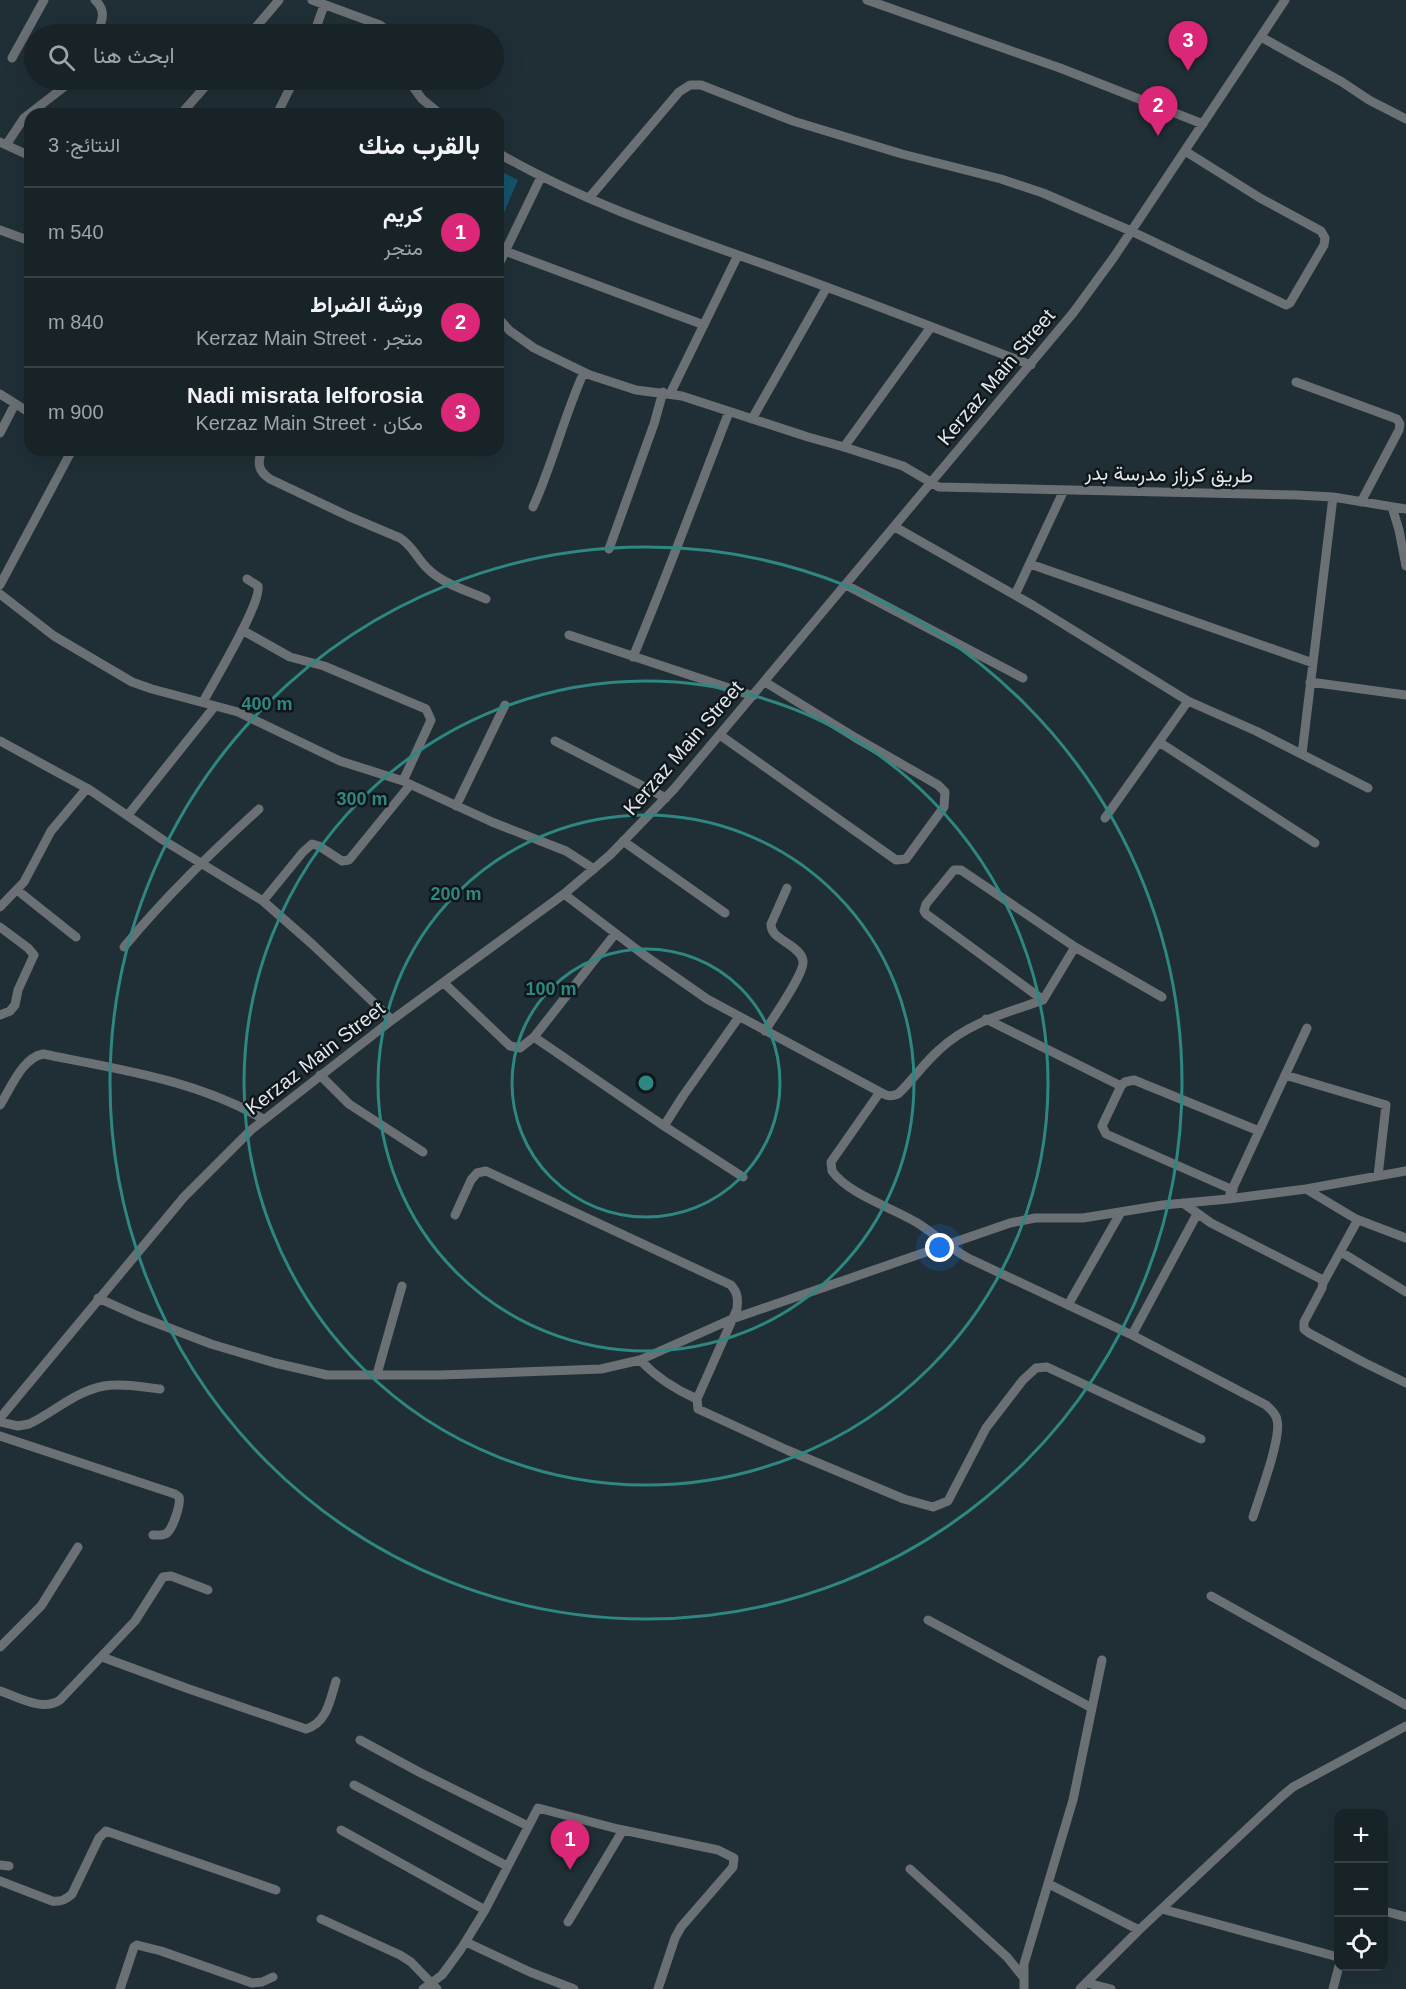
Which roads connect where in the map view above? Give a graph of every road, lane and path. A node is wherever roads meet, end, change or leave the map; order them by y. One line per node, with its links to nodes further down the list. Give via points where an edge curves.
1 (44, 0): 8 (street)
2 (95, 0): 9 (street, via 104,14)
3 (279, 0): 10 (street)
4 (312, 0): 7 (street)
5 (867, 0): 26 (street, via 1050,64)
6 (1285, 0): 14 (street, Kerzaz Main Street)
7 (324, 5): 11 (street); 12 (street)
8 (31, 24)
9 (100, 24)
10 (259, 24)
11 (317, 24)
12 (377, 24)
13 (24, 36): 15 (street)
14 (1260, 37): 25 (street); 26 (street, Kerzaz Main Street)
15 (12, 58)
16 (60, 90): 20 (street)
17 (202, 90): 21 (street)
18 (289, 90): 22 (street)
19 (415, 90): 23 (street)
20 (37, 108)
21 (186, 108)
22 (280, 108)
23 (433, 108)
24 (24, 118): 27 (street)
25 (1406, 119)
26 (1203, 124): 28 (street, Kerzaz Main Street)
27 (3, 143): 29 (street)
28 (1185, 151): 34 (street, Kerzaz Main Street); 34 (street, via 1321,231 1324,245 1290,303 1286,305)
29 (24, 153)
30 (504, 156): 31 (street)
31 (542, 177): 32 (street); 36 (street)
32 (589, 198): 34 (street, via 679,92 690,85 902,154 1001,179); 37 (street)
33 (0, 230): 35 (street)
34 (1131, 231): 42 (street, Kerzaz Main Street)
35 (24, 239)
36 (505, 251): 40 (street)
37 (738, 255): 38 (street); 40 (street)
38 (827, 287): 41 (street); 50 (street)
39 (504, 324): 43 (street, طريق كرزاز مدرسة بدر, via 528,344)
40 (704, 325): 45 (street)
41 (931, 327): 42 (street); 52 (street)
42 (1031, 365): 55 (street, Kerzaz Main Street)
43 (584, 372): 45 (street, طريق كرزاز مدرسة بدر, via 636,390); 59 (street)
44 (1296, 382): 58 (street, via 1397,419 1400,424)
45 (667, 393): 49 (street, طريق كرزاز مدرسة بدر); 63 (street)
46 (0, 394): 47 (street)
47 (15, 404): 48 (street); 51 (street)
48 (24, 409)
49 (729, 412): 50 (street, طريق كرزاز مدرسة بدر); 74 (street)
50 (752, 419): 52 (street, طريق كرزاز مدرسة بدر)
51 (0, 433)
52 (844, 447): 55 (street, طريق كرزاز مدرسة بدر, via 903,466)
53 (69, 456): 67 (street)
54 (260, 456): 71 (street, via 259,466 270,479 408,542 436,576)
55 (932, 483): 56 (street, طريق كرزاز مدرسة بدر, via 951,489); 62 (street, Kerzaz Main Street)
56 (1064, 490): 57 (street, طريق كرزاز مدرسة بدر); 64 (street)
57 (1333, 497): 58 (street, طريق كرزاز مدرسة بدر); 75 (street)
58 (1361, 502): 60 (street, طريق كرزاز مدرسة بدر)
59 (533, 507)
60 (1392, 507): 61 (street, طريق كرزاز مدرسة بدر); 65 (street)
61 (1406, 509)
62 (895, 527): 68 (street, Kerzaz Main Street); 70 (street)
63 (609, 549)
64 (1030, 564): 70 (street); 75 (street)
65 (1406, 566)
66 (247, 579): 72 (street, via 259,591)
67 (0, 585)
68 (846, 585): 76 (street); 77 (street, Kerzaz Main Street)
69 (0, 594): 82 (street, via 54,636 132,682)
70 (1016, 595): 81 (street)
71 (486, 599)
72 (242, 630): 82 (street); 90 (street, via 284,654 324,666 426,710 431,720)
73 (569, 635): 74 (street)
74 (633, 657): 80 (street)
75 (1313, 663): 78 (street)
76 (1023, 678)
77 (765, 682): 80 (street, Kerzaz Main Street); 85 (street, via 945,792 944,807 906,859 896,860)
78 (1311, 682): 79 (street); 89 (street)
79 (1406, 694)
80 (753, 696): 85 (street, Kerzaz Main Street)
81 (1188, 701): 88 (street); 89 (street)
82 (203, 702): 84 (street)
83 (505, 705): 94 (street)
84 (215, 706): 90 (street, via 238,712 340,761); 96 (street)
85 (720, 735): 93 (street, Kerzaz Main Street)
86 (0, 741): 91 (street)
87 (555, 741): 93 (street)
88 (1159, 742): 97 (street); 99 (street)
89 (1302, 754): 92 (street)
90 (407, 783): 94 (street); 105 (street, via 349,860 342,861 312,844)
91 (87, 788): 96 (street); 103 (street, via 51,831)
92 (1368, 788)
93 (666, 798): 98 (street, Kerzaz Main Street)
94 (456, 806): 101 (street, via 566,851)
95 (259, 809): 100 (street)
96 (128, 815): 100 (street)
97 (1105, 818)
98 (623, 841): 101 (street, Kerzaz Main Street); 107 (street)
99 (1314, 843)
100 (200, 863): 105 (street); 111 (street)
101 (594, 869): 104 (street, Kerzaz Main Street)
102 (787, 888): 121 (street, via 771,929 798,953 803,966)
103 (17, 890): 106 (street); 110 (street)
104 (564, 894): 109 (street); 113 (street, Kerzaz Main Street)
105 (263, 901): 119 (street)
106 (0, 907)
107 (725, 913)
108 (0, 927): 116 (street, via 34,955 15,1005)
109 (615, 934): 117 (street); 122 (street)
110 (76, 936)
111 (124, 947)
112 (1075, 947): 114 (street); 115 (street); 115 (street, via 958,869 926,904 926,914)
113 (444, 983): 119 (street, Kerzaz Main Street); 122 (street, via 510,1046 525,1047)
114 (1162, 997)
115 (1044, 1000): 118 (street)
116 (0, 1015)
117 (739, 1017): 121 (street); 129 (street)
118 (986, 1019): 125 (street); 126 (street, via 940,1049 898,1094)
119 (392, 1020): 123 (street, Kerzaz Main Street)
120 (1307, 1028): 124 (street)
121 (765, 1031): 126 (street)
122 (534, 1037): 129 (street)
123 (320, 1075): 128 (street, Kerzaz Main Street); 131 (street, via 349,1104)
124 (1285, 1075): 130 (street); 133 (street, via 1386,1105)
125 (1121, 1086): 130 (street, via 1134,1080); 136 (street, via 1102,1126 1104,1133)
126 (880, 1092): 144 (street, via 831,1162 832,1171 849,1186 915,1222)
127 (0, 1105): 128 (street, via 29,1060 43,1054 194,1088)
128 (263, 1119): 149 (street, Kerzaz Main Street, via 184,1197)
129 (664, 1126): 134 (street)
130 (1259, 1131): 136 (street)
131 (423, 1152)
132 (1406, 1171): 133 (street)
133 (1378, 1176): 135 (street)
134 (743, 1177)
135 (1306, 1189): 137 (street); 142 (street)
136 (1233, 1190): 137 (street)
137 (1228, 1199): 138 (street)
138 (1183, 1203): 139 (street); 140 (street)
139 (1121, 1212): 144 (street, via 1023,1220); 150 (street)
140 (1197, 1214): 146 (street); 152 (street)
141 (455, 1215): 151 (street, via 477,1173 492,1173 731,1285 738,1301)
142 (1356, 1219): 143 (street); 145 (street)
143 (1406, 1238)
144 (946, 1245): 150 (street); 151 (street)
145 (1341, 1252): 146 (street); 148 (street)
146 (1323, 1283): 155 (street, via 1304,1329)
147 (402, 1286): 154 (street)
148 (1406, 1292)
149 (99, 1298): 154 (street, via 182,1333 275,1363 327,1375); 158 (street, Kerzaz Main Street)
150 (1068, 1305): 152 (street)
151 (732, 1319): 153 (street); 157 (street)
152 (1132, 1335): 161 (street, via 1266,1405 1275,1414 1277,1437)
153 (640, 1360): 154 (street, via 601,1369); 157 (street, via 672,1388)
154 (377, 1374)
155 (1406, 1383)
156 (160, 1389): 158 (street, via 123,1384 104,1386 89,1390 29,1424 18,1426)
157 (697, 1399): 160 (street, via 696,1406 701,1411 904,1499 933,1507 948,1501 986,1428 1036,1368 1047,1367)
158 (0, 1420)
159 (0, 1436): 162 (street, via 175,1494 180,1503 169,1532)
160 (1201, 1439)
161 (1253, 1517)
162 (153, 1535)
163 (78, 1547): 167 (street, via 40,1606)
164 (208, 1590): 168 (street, via 163,1576 135,1621)
165 (1211, 1596): 172 (street)
166 (928, 1620): 173 (street)
167 (0, 1647)
168 (102, 1657): 170 (street, via 306,1729 325,1716); 171 (street, via 60,1700 49,1706)
169 (1101, 1660): 173 (street)
170 (336, 1681)
171 (0, 1691)
172 (1406, 1705)
173 (1092, 1708): 183 (street, via 1073,1800)
174 (1405, 1728): 186 (street, via 1293,1787)
175 (360, 1740): 177 (street)
176 (354, 1785): 180 (street)
177 (528, 1826): 179 (street, via 538,1808); 180 (street)
178 (341, 1830): 185 (street)
179 (622, 1830): 190 (street); 202 (street, via 718,1850 734,1858 733,1867 678,1932)
180 (507, 1866): 185 (street)
181 (910, 1869): 196 (street, via 1007,1957)
182 (0, 1881): 184 (street, via 52,1901 66,1900 106,1831)
183 (1049, 1884): 191 (street); 196 (street, via 1027,1954)
184 (276, 1890)
185 (484, 1910): 192 (street)
186 (1162, 1910): 191 (street); 193 (street)
187 (1388, 1912): 188 (street)
188 (1406, 1917)
189 (321, 1919): 197 (street, via 400,1955)
190 (568, 1922)
191 (1139, 1930): 198 (street)
192 (466, 1942): 197 (street); 201 (street)
193 (1334, 1956)
194 (1338, 1971): 205 (street)
195 (273, 1977): 199 (street, via 252,1983 137,1945)
196 (1024, 1978): 203 (street)
197 (435, 1986): 200 (street)
198 (1084, 1986): 204 (street)
199 (120, 1989)
200 (423, 1989)
201 (574, 1989)
202 (658, 1989)
203 (1024, 1989)
204 (1111, 1989)
205 (1333, 1989)

